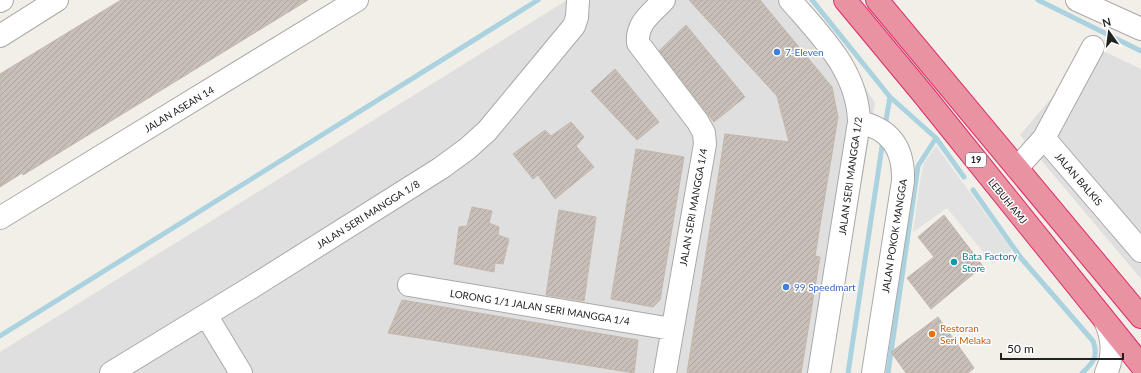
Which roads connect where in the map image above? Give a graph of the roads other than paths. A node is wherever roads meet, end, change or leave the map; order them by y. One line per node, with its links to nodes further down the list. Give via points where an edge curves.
1 (57, 0): 10 (street)
2 (357, 0): 15 (street, JALAN ASEAN 14)
3 (664, 0): 21 (street, JALAN SERI MANGGA 1/4, via 641,24 637,35 638,43 698,122 704,133 705,144)
4 (790, 0): 12 (street, JALAN SERI MANGGA 1/2, via 829,45 847,73)
5 (845, 0): 20 (highway, LEBUH AMJ / 19)
6 (877, 0): 14 (highway, 19)
7 (1077, 0): 9 (street)
8 (578, 3): 18 (street, JALAN SERI MANGGA 1/8, via 574,26 487,131 467,149)
9 (1141, 29)
10 (0, 36)
11 (1093, 47): 13 (street)
12 (869, 125): 26 (street, JALAN SERI MANGGA 1/2); 27 (street, JALAN POKOK MANGGA, via 897,144 903,164 903,181)
13 (1044, 138): 14 (street); 16 (street, JALAN BALKIS)
14 (1017, 168): 19 (highway, 19)
15 (0, 218)
16 (1141, 251)
17 (409, 285): 21 (street, LORONG 1/1 JALAN SERI MANGGA 1/4)
18 (206, 315): 23 (street, JALAN SERI MANGGA 1/8); 24 (street)
19 (1141, 317)
20 (1105, 321): 22 (highway, LEBUH AMJ / 19); 28 (street, via 1112,344)
21 (672, 328): 25 (street, JALAN SERI MANGGA 1/4)
22 (1141, 365)
23 (111, 373)
24 (241, 373)
25 (665, 373)
26 (819, 373)
27 (873, 373)
28 (1106, 373)

